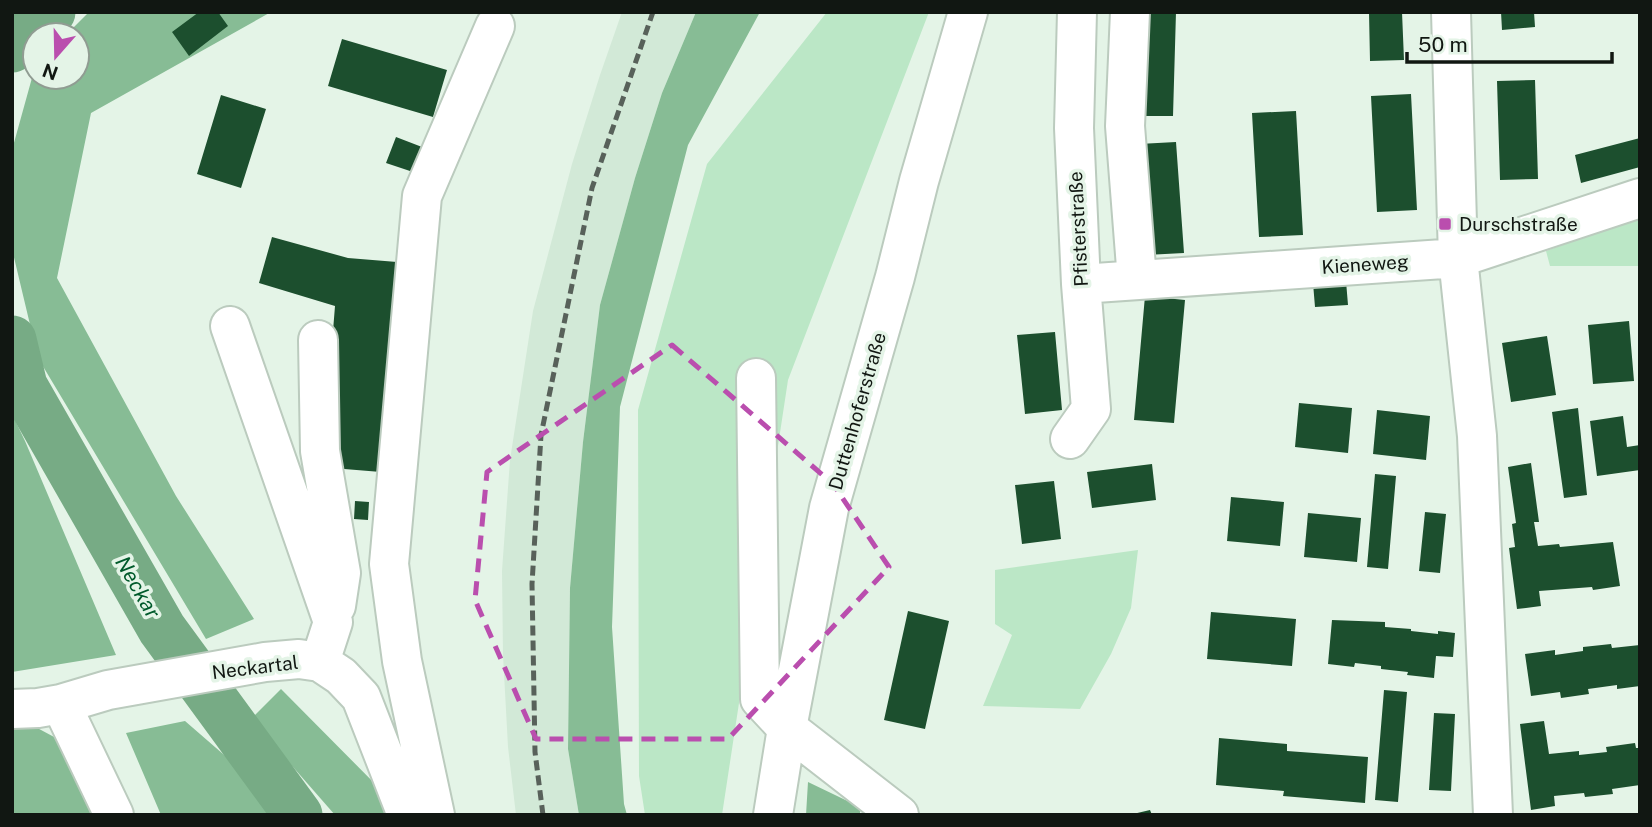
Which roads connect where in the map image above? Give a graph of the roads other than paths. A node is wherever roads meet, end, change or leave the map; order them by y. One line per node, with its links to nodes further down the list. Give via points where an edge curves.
1 (968, 12): 18 (street, Duttenhoferstraße, via 829,508)
2 (1077, 12): 8 (street, Pfisterstraße, via 1074,128)
3 (1129, 12): 7 (street, via 1125,126)
4 (1451, 12): 9 (street)
5 (495, 26): 21 (street, via 422,196 388,564 402,661)
6 (1640, 198): 9 (street, Kieneweg)
7 (1137, 280): 8 (street, Kieneweg); 9 (street, Kieneweg)
8 (1081, 284): 13 (street, Pfisterstraße, via 1091,409)
9 (1461, 284): 24 (street, via 1477,436)
10 (230, 326): 14 (street)
11 (318, 340): 14 (street, via 320,451 341,573)
12 (756, 378): 18 (street, via 761,699)
13 (1070, 439)
14 (333, 622): 15 (street)
15 (320, 662): 16 (street, Neckartal, via 265,662 108,690); 20 (street, Neckartal, via 361,697)
16 (61, 704): 17 (street, Neckartal); 19 (street)
17 (12, 709)
18 (787, 728): 22 (street, Duttenhoferstraße); 23 (street)
19 (114, 815)
20 (407, 815)
21 (435, 815)
22 (773, 815)
23 (899, 815)
24 (1493, 815)

